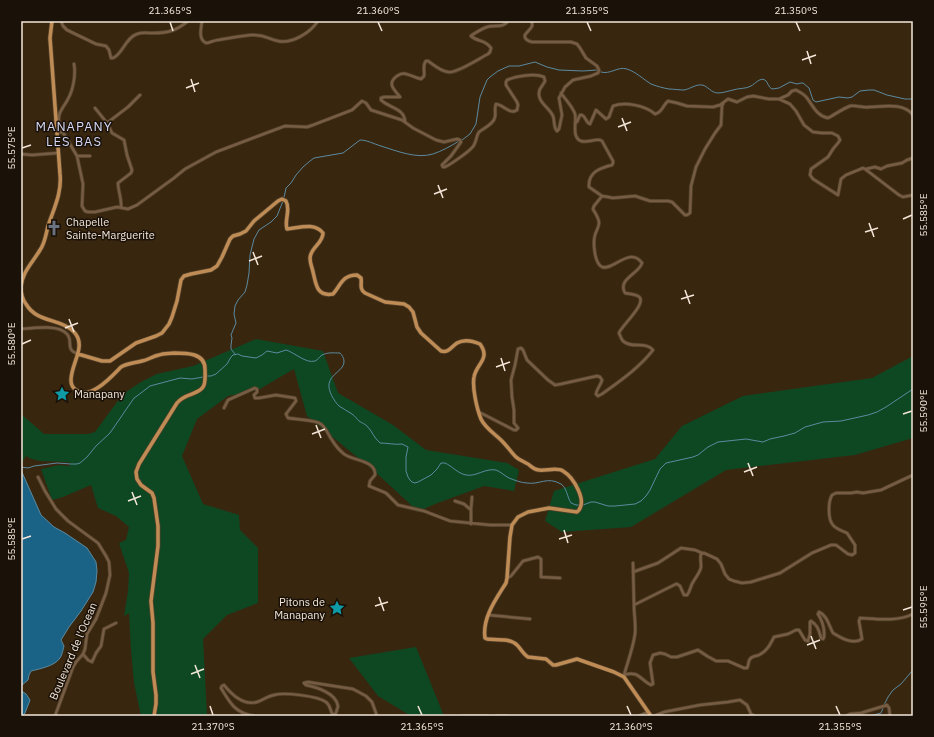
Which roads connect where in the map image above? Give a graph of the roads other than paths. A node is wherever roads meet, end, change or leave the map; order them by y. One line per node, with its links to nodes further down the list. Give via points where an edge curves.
1 (52, 21): 18 (main road, via 50,44)
2 (62, 21): 3 (street, via 68,30 96,44 106,46 113,58 117,57 128,40 135,35 169,32)
3 (188, 21)
4 (202, 21): 5 (street, via 200,34 206,43 258,34 277,41 286,41 306,33)
5 (318, 21)
6 (508, 21): 15 (street, via 505,25 490,26 472,35 472,38 488,44 490,52 456,71 446,72 426,61 424,76 421,79 404,74 394,78 392,86 400,97 381,99 402,113)
7 (531, 21): 9 (street, via 532,26 525,34 528,41 574,43 599,69 596,74 570,82)
8 (74, 64): 18 (street, via 69,97 59,117)
9 (561, 93): 15 (street, via 559,98 562,115 557,131 552,114 542,103 539,95 544,77 525,76 507,80 506,85 517,102 517,110 512,112 496,104 493,122 477,134 474,145 444,167 442,165 456,150 461,143 460,140 439,141); 17 (street, via 574,111)
10 (140, 95): 16 (street)
11 (779, 99): 12 (street, via 753,96 737,102 730,99); 14 (street, via 796,90 803,94 813,109 826,118 850,106 897,107 906,109); 24 (street, via 790,104 804,125 813,132 832,133 840,140 828,156 811,169 810,175 813,179 838,195 841,178)
12 (726, 101): 17 (street, via 713,106 686,106 668,102 655,114 644,107 616,105 606,119 596,110 590,124 582,115); 26 (street, via 722,105 721,125 696,167 691,186 689,214 685,215 668,201 650,201 635,196)
13 (95, 108): 16 (street)
14 (913, 115)
15 (405, 121): 27 (street, via 371,110 366,102 362,101 352,110 313,125 279,128 216,152 180,172 137,205 126,209)
16 (107, 123): 27 (street, via 112,133 124,140 132,170 118,183)
17 (575, 123): 26 (street, via 578,140 602,141 613,161 612,165 598,169 590,178 589,187)
18 (59, 132): 19 (main road); 21 (street, via 64,134)
19 (58, 153): 20 (street); 29 (main road, via 60,191 43,244 24,274 21,289 24,302 32,312 74,332 79,342)
20 (21, 154)
21 (77, 156): 22 (street); 27 (street, via 84,184 82,206 85,210 95,212)
22 (90, 156)
23 (913, 158): 24 (street, via 881,169)
24 (865, 169): 25 (street, via 899,195)
25 (913, 195)
26 (602, 196): 31 (street, via 593,209 599,221 594,246 598,263 602,267 607,267 626,258 634,258 642,263 623,286 625,293 640,298 640,304 619,333 628,345 646,346 653,350 633,371 598,396 596,391 601,384 600,377 555,385 527,360 521,348 518,349 511,380 514,423 518,428 514,430)
27 (121, 207)
28 (21, 330): 29 (street, via 49,328 63,331 67,333 71,350)
29 (78, 354): 31 (main road, via 110,361 136,343 162,333 172,317 180,282 184,276 215,267 221,261 230,239 243,233 274,203 283,199 288,207 287,229 309,226 323,233 323,238 313,248 310,258 321,292 333,294 344,279 358,275 361,278 362,291 365,293 385,302 404,304 410,308 421,333 441,351 450,350 463,341 480,344 484,357 476,371 474,382); 53 (main road, via 71,382 75,389 83,393 93,391 125,365 159,354 192,354 202,360 204,365 203,388 183,397 177,403 136,472 139,482 152,493 158,526 151,601 156,694)
30 (224, 408): 37 (street, via 228,400 255,388 255,398 276,395 295,398 296,401 286,414 288,418 320,423 344,454 364,461 375,470 369,486 386,493 398,505 450,521)
31 (479, 412): 38 (main road, via 484,424 518,459 536,470 564,471 580,494 580,510 577,512 553,508 535,510 518,517)
32 (913, 475): 39 (street, via 881,490 836,492 832,495 829,501 829,518 838,530 848,533 856,550 852,555 834,544 812,553 780,573 742,583 729,579 717,559)
33 (38, 477): 49 (street, Boulevard de l'Ocean, via 56,509 68,521 98,542 109,562 108,586 96,619 87,634)
34 (472, 497): 36 (street)
35 (455, 501): 36 (street)
36 (471, 510): 37 (street)
37 (471, 524): 38 (street)
38 (512, 525): 42 (main road)
39 (702, 554): 41 (street, via 681,548 658,563); 44 (street, via 699,572 687,595 684,595 680,586 676,584)
40 (633, 563): 41 (street)
41 (633, 572): 44 (street)
42 (507, 578): 43 (street, via 523,561 538,557 541,577); 46 (main road)
43 (560, 578)
44 (634, 605): 50 (street, via 635,634)
45 (913, 614): 50 (street, via 894,619 860,618 862,639 852,642 833,634 822,612 819,612 825,631 823,639 817,625 811,621 808,641 799,630 774,637 765,652 749,660 748,668 728,661 716,661 698,650 677,657 660,653 653,655 650,663 653,684 651,685 635,674)
46 (488, 615): 47 (street); 50 (main road, via 485,630 487,639 512,641 525,656 546,660 556,665 577,659)
47 (530, 619)
48 (116, 623): 49 (street, via 104,629 101,646 92,662)
49 (83, 654): 52 (street, Boulevard de l'Ocean, via 73,667)
50 (624, 676): 51 (main road)
51 (648, 712): 60 (street); 61 (main road)
52 (55, 716)
53 (154, 716)
54 (254, 716): 55 (street, via 233,706 222,686 224,685 240,701 250,704 274,694 317,698 327,703 332,715 336,713 338,706 335,700 322,690 304,683 353,689 369,699)
55 (377, 716)
56 (462, 716): 57 (street)
57 (488, 716)
58 (497, 716): 59 (street)
59 (508, 716)
60 (639, 716)
61 (651, 716)
62 (654, 716): 63 (street, via 700,705 740,700)
63 (754, 716)
64 (846, 716): 65 (street, via 887,705)
65 (890, 716)

